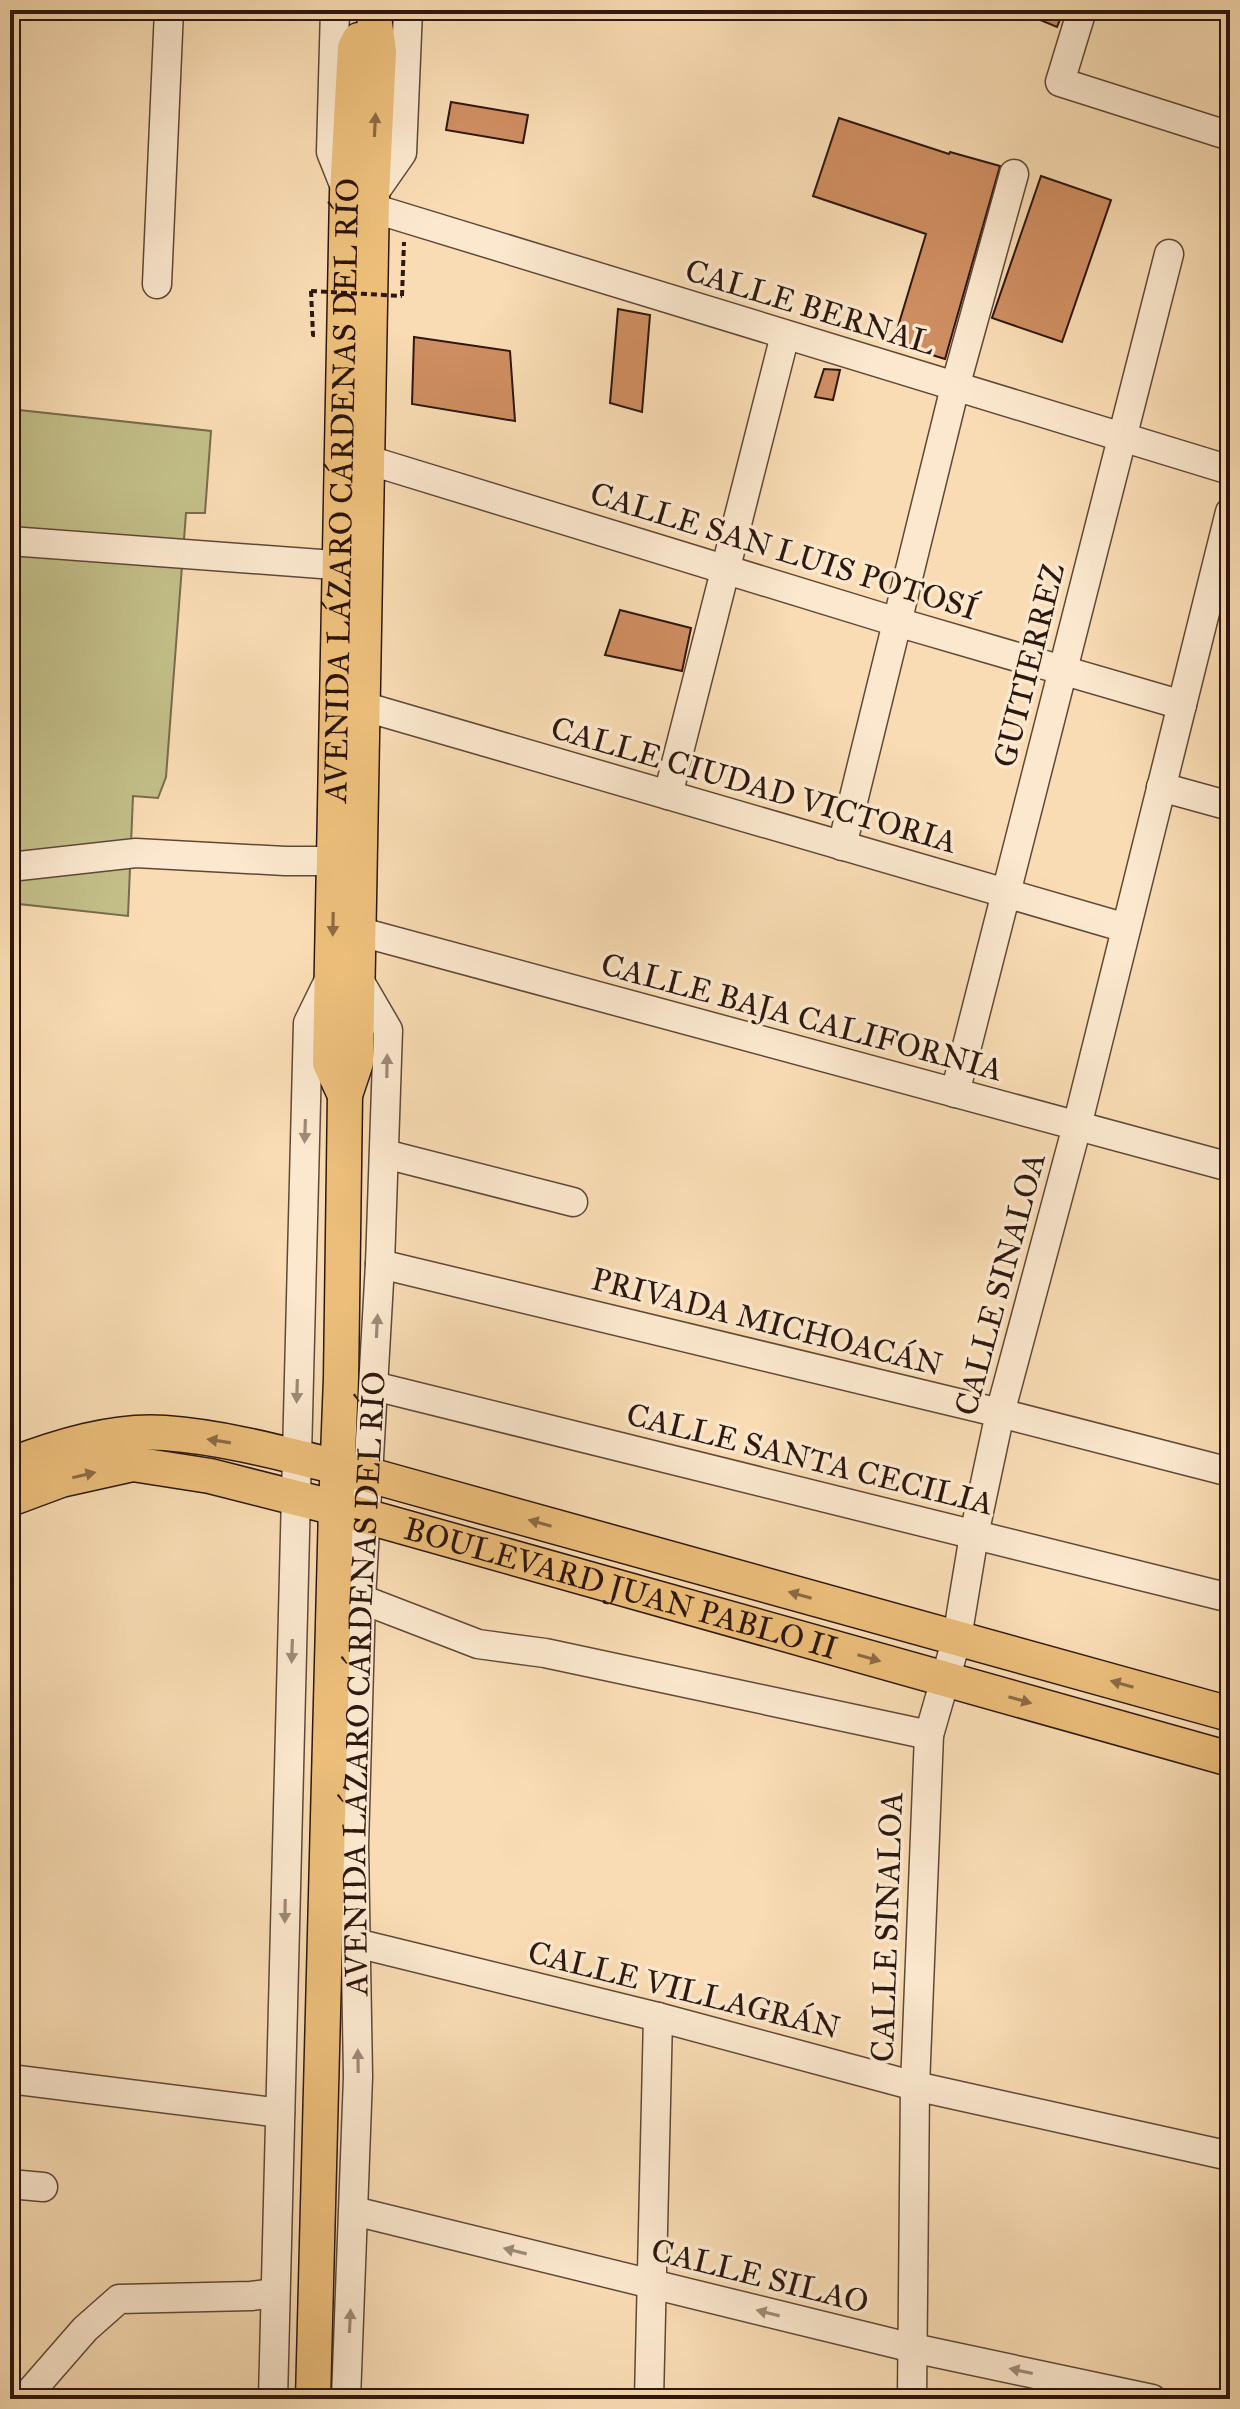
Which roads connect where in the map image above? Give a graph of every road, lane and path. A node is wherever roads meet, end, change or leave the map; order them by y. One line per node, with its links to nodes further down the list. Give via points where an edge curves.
1 (169, 10): 11 (street)
2 (335, 10): 8 (street, via 331,152)
3 (372, 10): 8 (main road, AVENIDA LÁZARO CÁRDENAS DEL RÍO, via 379,52)
4 (408, 10): 8 (street, via 402,153)
5 (1082, 10): 6 (street, via 1060,82)
6 (1230, 136)
7 (1014, 174): 14 (street)
8 (363, 199): 9 (street, CALLE BERNAL); 16 (main road, AVENIDA LÁZARO CÁRDENAS DEL RÍO); 20 (main road, AVENIDA LÁZARO CÁRDENAS DEL RÍO)
9 (405, 219): 12 (path, bridge, via 402,296 311,291); 13 (street, CALLE BERNAL)
10 (1169, 254): 15 (street, GUITIERREZ)
11 (157, 284)
12 (313, 335)
13 (785, 335): 14 (street, CALLE BERNAL); 21 (street)
14 (955, 387): 15 (street, CALLE BERNAL); 23 (street)
15 (1122, 437): 17 (street, CALLE BERNAL); 24 (street, GUITIERREZ)
16 (368, 460): 20 (main road, AVENIDA LÁZARO CÁRDENAS DEL RÍO); 21 (street, CALLE SAN LUIS POTOSÍ)
17 (1230, 470)
18 (1230, 512): 22 (street, CALLE SINALOA)
19 (10, 541): 20 (street)
20 (352, 566): 26 (main road, AVENIDA LÁZARO CÁRDENAS DEL RÍO); 31 (main road, AVENIDA LÁZARO CÁRDENAS DEL RÍO)
21 (725, 569): 23 (street, CALLE SAN LUIS POTOSÍ); 28 (street)
22 (1223, 573): 25 (street, CALLE SINALOA)
23 (897, 622): 24 (street, CALLE SAN LUIS POTOSÍ); 30 (street)
24 (1063, 671): 25 (street, CALLE SAN LUIS POTOSÍ); 33 (street, GUITIERREZ)
25 (1182, 705): 27 (street, CALLE SINALOA)
26 (362, 706): 28 (street, CALLE CIUDAD VICTORIA); 35 (main road, AVENIDA LÁZARO CÁRDENAS DEL RÍO)
27 (1161, 787): 29 (street); 34 (street, CALLE SINALOA)
28 (668, 795): 30 (street, CALLE CIUDAD VICTORIA)
29 (1230, 806)
30 (842, 846): 33 (street, CALLE CIUDAD VICTORIA)
31 (334, 861): 32 (street, via 136,853); 36 (main road, AVENIDA LÁZARO CÁRDENAS DEL RÍO, one-way to 36)
32 (10, 867)
33 (1006, 894): 34 (street, CALLE CIUDAD VICTORIA); 37 (street, GUITIERREZ)
34 (1126, 928): 38 (street, CALLE SINALOA)
35 (357, 931): 36 (main road, AVENIDA LÁZARO CÁRDENAS DEL RÍO); 37 (street, CALLE BAJA CALIFORNIA)
36 (344, 975): 39 (street, AVENIDA LÁZARO CÁRDENAS DEL RÍO, one-way to 36, via 388,1030); 45 (street, AVENIDA LÁZARO CÁRDENAS DEL RÍO, one-way to 45, via 308,1023); 47 (main road, AVENIDA LÁZARO CÁRDENAS DEL RÍO, via 330,1063 345,1095)
37 (955, 1093): 38 (street, CALLE BAJA CALIFORNIA)
38 (1077, 1126): 40 (street, CALLE BAJA CALIFORNIA); 44 (street, CALLE SINALOA)
39 (385, 1154): 41 (street); 42 (street, AVENIDA LÁZARO CÁRDENAS DEL RÍO)
40 (1230, 1167)
41 (573, 1202)
42 (380, 1264): 43 (street, AVENIDA LÁZARO CÁRDENAS DEL RÍO, one-way to 42); 44 (street, PRIVADA MICHOACÁN)
43 (374, 1386): 47 (street, AVENIDA LÁZARO CÁRDENAS DEL RÍO); 52 (street, CALLE SANTA CECILIA)
44 (1000, 1413): 48 (street, PRIVADA MICHOACÁN); 52 (street, CALLE SINALOA)
45 (295, 1457): 46 (main road, BOULEVARD JUAN PABLO II, one-way to 46, via 162,1432 93,1438); 47 (main road, BOULEVARD JUAN PABLO II); 49 (street, AVENIDA LÁZARO CÁRDENAS DEL RÍO)
46 (10, 1465)
47 (353, 1471): 51 (main road, AVENIDA LÁZARO CÁRDENAS DEL RÍO); 55 (main road, BOULEVARD JUAN PABLO II, one-way to 47)
48 (1230, 1472)
49 (296, 1498): 50 (main road, BOULEVARD JUAN PABLO II, one-way to 49, via 61,1480 133,1464); 51 (main road, BOULEVARD JUAN PABLO II); 64 (street, AVENIDA LÁZARO CÁRDENAS DEL RÍO, one-way to 64)
50 (10, 1499)
51 (351, 1512): 54 (street, AVENIDA LÁZARO CÁRDENAS DEL RÍO); 56 (main road, BOULEVARD JUAN PABLO II, one-way to 56); 74 (main road, AVENIDA LÁZARO CÁRDENAS DEL RÍO)
52 (974, 1535): 53 (street, CALLE SANTA CECILIA); 55 (street, CALLE SINALOA)
53 (1230, 1598)
54 (361, 1599): 58 (street, via 478,1644 545,1653); 60 (street, AVENIDA LÁZARO CÁRDENAS DEL RÍO)
55 (957, 1638): 56 (street, CALLE SINALOA); 57 (main road, BOULEVARD JUAN PABLO II, one-way to 55)
56 (945, 1679): 58 (street, CALLE SINALOA); 59 (main road, BOULEVARD JUAN PABLO II, one-way to 59)
57 (1230, 1714)
58 (929, 1735): 63 (street, CALLE SINALOA)
59 (1230, 1759)
60 (356, 1943): 61 (street, CALLE VILLAGRÁN); 68 (street, AVENIDA LÁZARO CÁRDENAS DEL RÍO, one-way to 60)
61 (658, 2017): 63 (street, CALLE VILLAGRÁN); 69 (street)
62 (10, 2079): 64 (street)
63 (915, 2086): 65 (street, CALLE VILLAGRÁN); 71 (street, CALLE SINALOA)
64 (280, 2113): 70 (street, AVENIDA LÁZARO CÁRDENAS DEL RÍO)
65 (1230, 2156)
66 (10, 2184): 67 (street)
67 (43, 2187)
68 (354, 2211): 69 (street, CALLE SILAO, one-way to 68); 75 (street, AVENIDA LÁZARO CÁRDENAS DEL RÍO, one-way to 68)
69 (651, 2284): 71 (street, CALLE SILAO, one-way to 69); 76 (street)
70 (275, 2293): 72 (street, via 119,2299); 73 (street, AVENIDA LÁZARO CÁRDENAS DEL RÍO)
71 (913, 2348): 77 (street, CALLE SINALOA); 78 (street, CALLE SILAO, one-way to 71)
72 (24, 2399)
73 (273, 2399)
74 (313, 2399)
75 (346, 2399)
76 (649, 2399)
77 (912, 2399)
78 (1152, 2399)

